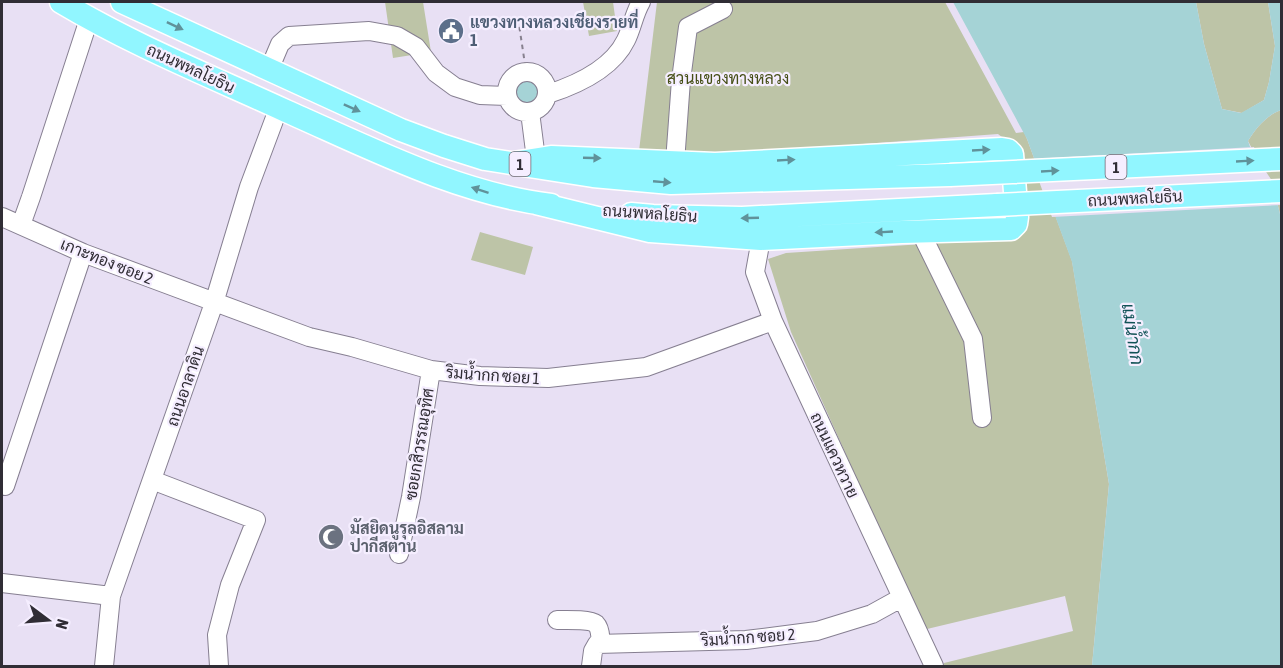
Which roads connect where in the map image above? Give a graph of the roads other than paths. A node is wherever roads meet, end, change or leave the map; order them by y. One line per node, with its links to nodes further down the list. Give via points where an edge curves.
1 (61, 2): 5 (main road, ถนนพหลโยธิน / 1)
2 (122, 2): 6 (main road, ถนนพหลโยธิน / 1, one-way to 6)
3 (641, 2): 7 (street, via 626,42 612,59 594,75)
4 (723, 9): 13 (street, via 688,27)
5 (89, 18): 9 (main road, ถนนพหลโยธิน / 1); 18 (street)
6 (269, 70): 8 (street, via 280,44 289,36 369,30 397,36 416,47 436,73 455,87 480,95); 14 (main road, ถนนพหลโยธิน / 1, one-way to 14, via 401,130 485,159)
7 (548, 94): 8 (street, via 542,77 526,71 510,82); 10 (street, via 543,105)
8 (507, 96): 10 (street, via 513,107)
9 (279, 107): 16 (main road, ถนนพหลโยธิน / 1, one-way to 9, via 456,182); 22 (street, ถนนอาลาดิน, via 249,187)
10 (530, 112): 11 (street)
11 (536, 159): 13 (main road, one-way to 13); 14 (main road)
12 (1281, 159): 14 (main road, ถนนพหลโยธิน / 1, one-way to 12, bridge, via 670,183 950,176)
13 (675, 162): 19 (main road, one-way to 19, via 716,164 1002,148 1012,154 1017,217 1011,229)
14 (513, 163)
15 (1281, 191): 16 (main road, ถนนพหลโยธิน / 1, one-way to 16, bridge, via 742,218 653,216)
16 (536, 203): 20 (main road, via 650,231)
17 (2, 217): 18 (street, เกาะทอง ซอย 2)
18 (21, 225): 21 (street, เกาะทอง ซอย 2)
19 (920, 231): 20 (main road, one-way to 20); 25 (street, via 972,339)
20 (761, 239): 23 (street, ถนนแควหวาย, via 755,272)
21 (83, 253): 22 (street, เกาะทอง ซอย 2); 27 (street)
22 (214, 303): 24 (street, ริมน้ำกก ซอย 1, via 309,337); 26 (street, ถนนอาลาดิน)
23 (773, 321): 24 (street, ริมน้ำกก ซอย 1, via 646,367 548,378); 31 (street, ถนนแควหวาย)
24 (431, 370): 28 (street, ซอยกสิวรรณอุทิศ)
25 (982, 418)
26 (152, 480): 30 (street, ถนนอาลาดิน); 35 (street, via 256,520 230,585 217,635)
27 (4, 486)
28 (399, 554)
29 (2, 584): 30 (street)
30 (111, 596): 34 (street, ถนนอาลาดิน)
31 (901, 598): 33 (street, ริมน้ำกก ซอย 2, via 872,614 817,631); 36 (street, ถนนแควหวาย)
32 (557, 620): 33 (street, via 596,624)
33 (595, 654)
34 (104, 666)
35 (219, 666)
36 (934, 666)

